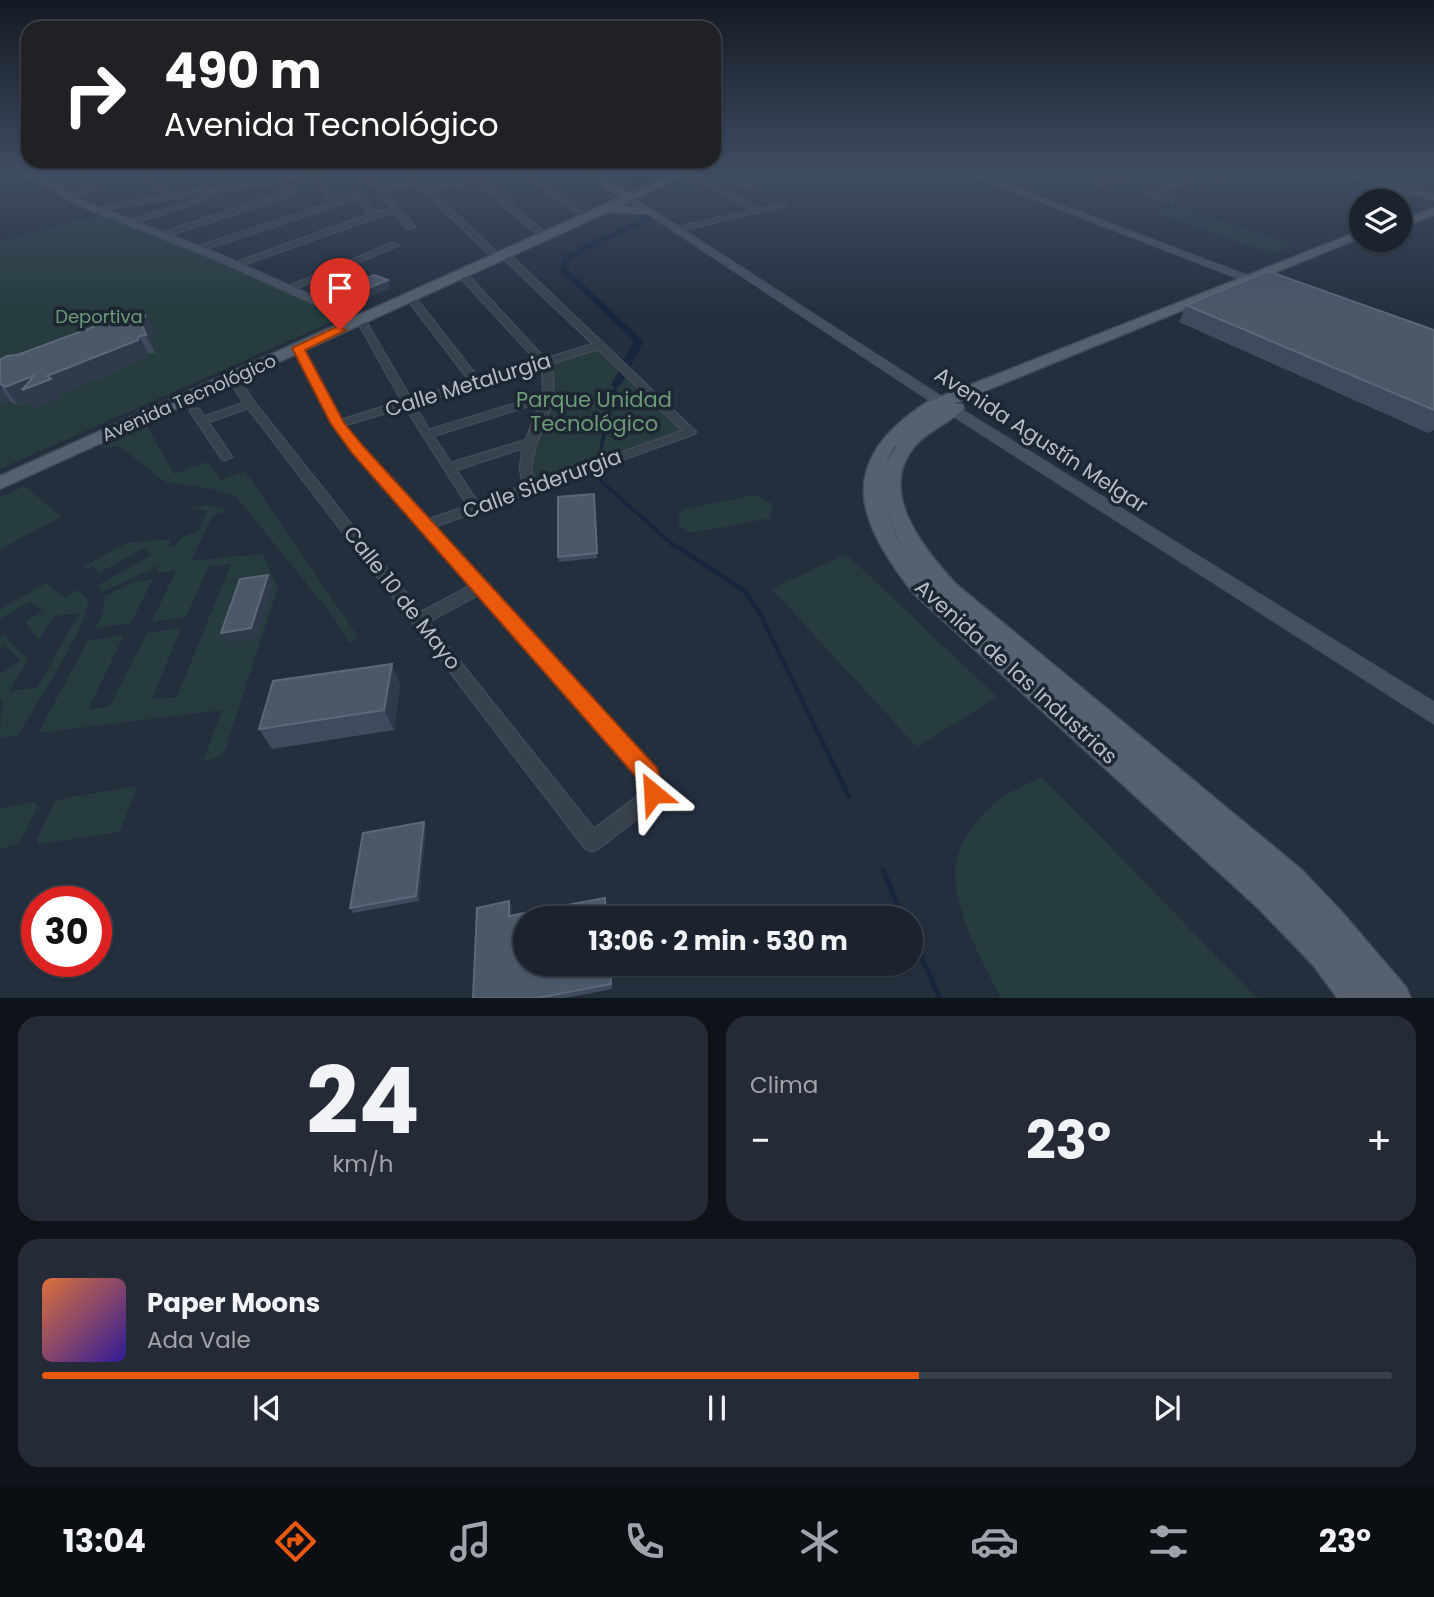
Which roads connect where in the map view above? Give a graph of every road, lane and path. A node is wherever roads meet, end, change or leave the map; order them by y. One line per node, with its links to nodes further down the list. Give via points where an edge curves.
1 (125, 220): 15 (main road)
2 (128, 220): 15 (main road)
3 (140, 220): 15 (street)
4 (211, 220): 19 (street)
5 (285, 220): 23 (street)
6 (365, 220): 25 (street)
7 (405, 220): 16 (street)
8 (460, 220): 24 (street)
9 (525, 220): 17 (street)
10 (560, 220): 17 (main road, Avenida Tecnológico)
11 (580, 220): 24 (main road, Avenida Tecnológico)
12 (661, 220): 18 (main road, Avenida Agustín Melgar)
13 (722, 220): 18 (street)
14 (1087, 220): 27 (main road)
15 (132, 222): 19 (main road)
16 (411, 228)
17 (538, 230): 24 (main road, Avenida Tecnológico)
18 (677, 230): 39 (main road, Avenida Agustín Melgar)
19 (164, 235): 23 (main road)
20 (1349, 239): 27 (main road, Avenida de las Industrias)
21 (395, 245): 28 (street)
22 (1349, 246): 27 (main road, Avenida de las Industrias)
23 (199, 249): 25 (main road)
24 (498, 253): 26 (main road, Avenida Tecnológico); 30 (main road, Avenida Tecnológico); 31 (street)
25 (237, 265): 28 (main road)
26 (462, 274): 29 (main road, Avenida Tecnológico); 33 (street)
27 (1251, 285): 39 (main road, Avenida de las Industrias)
28 (289, 288): 30 (main road)
29 (411, 298): 30 (main road, Avenida Tecnológico); 35 (street)
30 (355, 317): 32 (main road, Avenida Tecnológico); 37 (street); 45 (main road, Avenida Tecnológico)
31 (598, 346): 33 (street, Calle Metalurgia); 47 (street, Calle Siderurgia, via 689,432)
32 (298, 348): 34 (main road, Avenida Tecnológico); 40 (street)
33 (543, 362): 35 (street, Calle Metalurgia); 36 (street, via 549,373)
34 (233, 378): 38 (street, Calle 10 de Mayo); 46 (main road, Avenida Tecnológico)
35 (476, 382): 37 (street, Calle Metalurgia)
36 (550, 396): 41 (street); 42 (street)
37 (408, 402): 40 (street, Calle Metalurgia); 41 (street)
38 (250, 404): 43 (street, via 199,416); 51 (street, Calle 10 de Mayo)
39 (948, 406): 52 (main road, Avenida Agustín Melgar); 53 (main road, Avenida de las Industrias, via 912,419 894,434 873,469 875,512 902,566 949,614 1270,898); 54 (main road, Avenida de las Industrias, via 910,439 895,466 891,501 911,547 948,590 1291,881)
40 (338, 424): 49 (street)
41 (426, 434): 44 (street)
42 (532, 442): 44 (street); 47 (street, via 525,463)
43 (226, 457)
44 (449, 468): 48 (street)
45 (0, 469)
46 (0, 483)
47 (528, 488): 48 (street, Calle Siderurgia)
48 (475, 508): 49 (street, Calle Siderurgia)
49 (426, 525): 50 (street)
50 (481, 587): 51 (street); 51 (street, Calle 10 de Mayo, via 653,784 652,795 592,842)
51 (419, 620)
52 (1434, 714)
53 (1359, 998)
54 (1393, 998)

